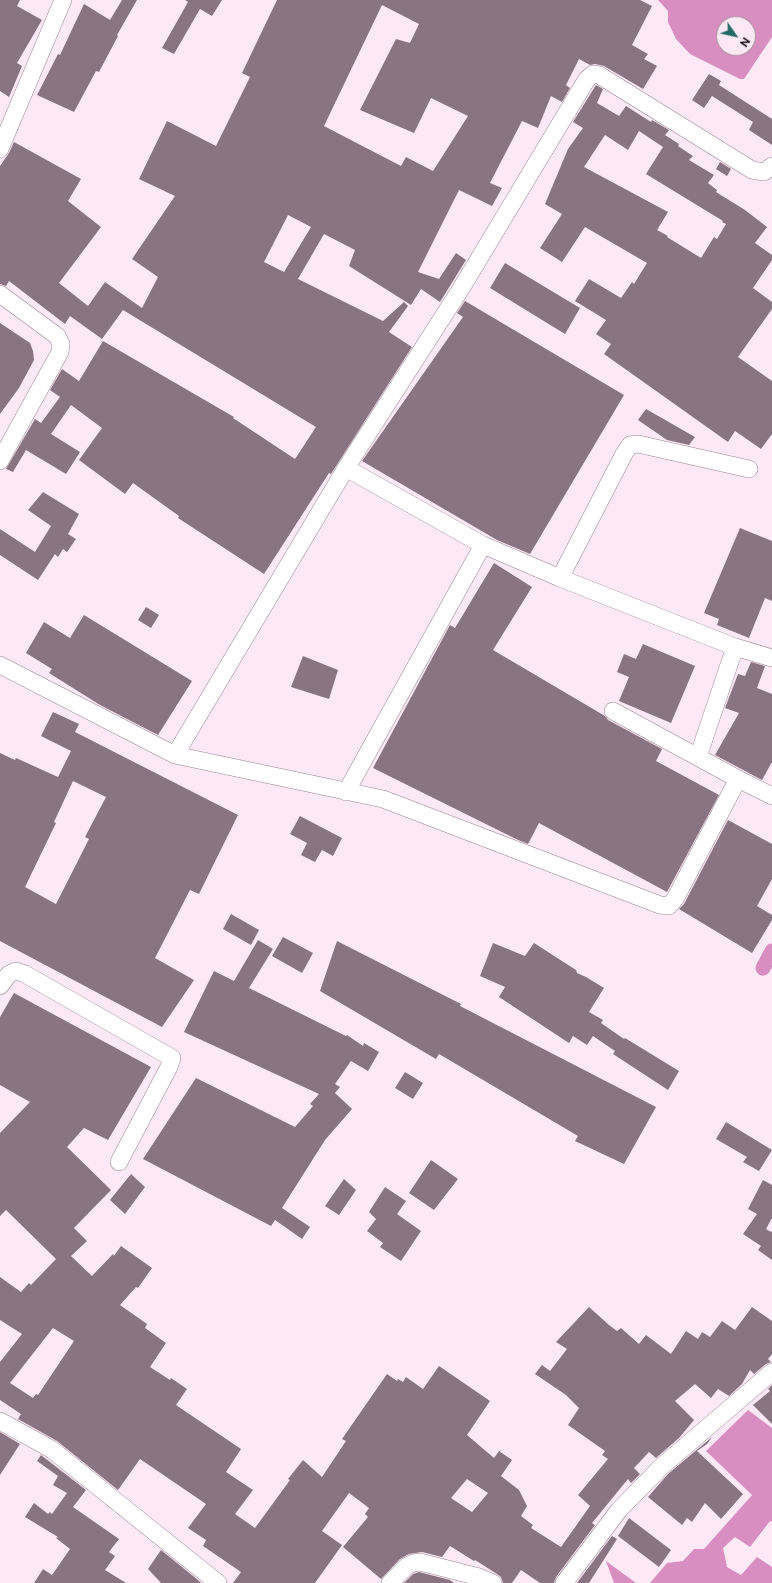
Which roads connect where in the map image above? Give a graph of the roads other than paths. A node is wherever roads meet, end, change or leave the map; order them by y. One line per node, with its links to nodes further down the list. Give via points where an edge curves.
1 (63, 0): 2 (street)
2 (0, 149)
3 (772, 166): 6 (street, via 764,172 752,170 599,74 593,74 587,79 462,287)
4 (0, 294): 5 (street, via 57,336 61,344 60,352)
5 (0, 462)
6 (346, 468): 8 (street); 14 (street)
7 (749, 469): 9 (street, via 638,444 630,445)
8 (484, 545): 9 (street); 17 (street)
9 (560, 578): 10 (street)
10 (735, 647): 11 (street); 15 (street)
11 (772, 658)
12 (0, 665): 14 (street)
13 (613, 711): 15 (street)
14 (175, 755): 17 (street)
15 (698, 757): 16 (street)
16 (738, 779): 17 (street, via 669,906 660,905 383,799); 18 (street)
17 (346, 792)
18 (772, 796)
19 (0, 986): 20 (street, via 9,974 16,971 24,974 172,1058)
20 (118, 1162)
21 (772, 1372): 26 (street, via 661,1467 618,1510)
22 (0, 1421): 23 (street, via 51,1450)
23 (218, 1583)
24 (390, 1583): 25 (street, via 407,1566 420,1562 479,1576)
25 (493, 1583)
26 (564, 1583)

